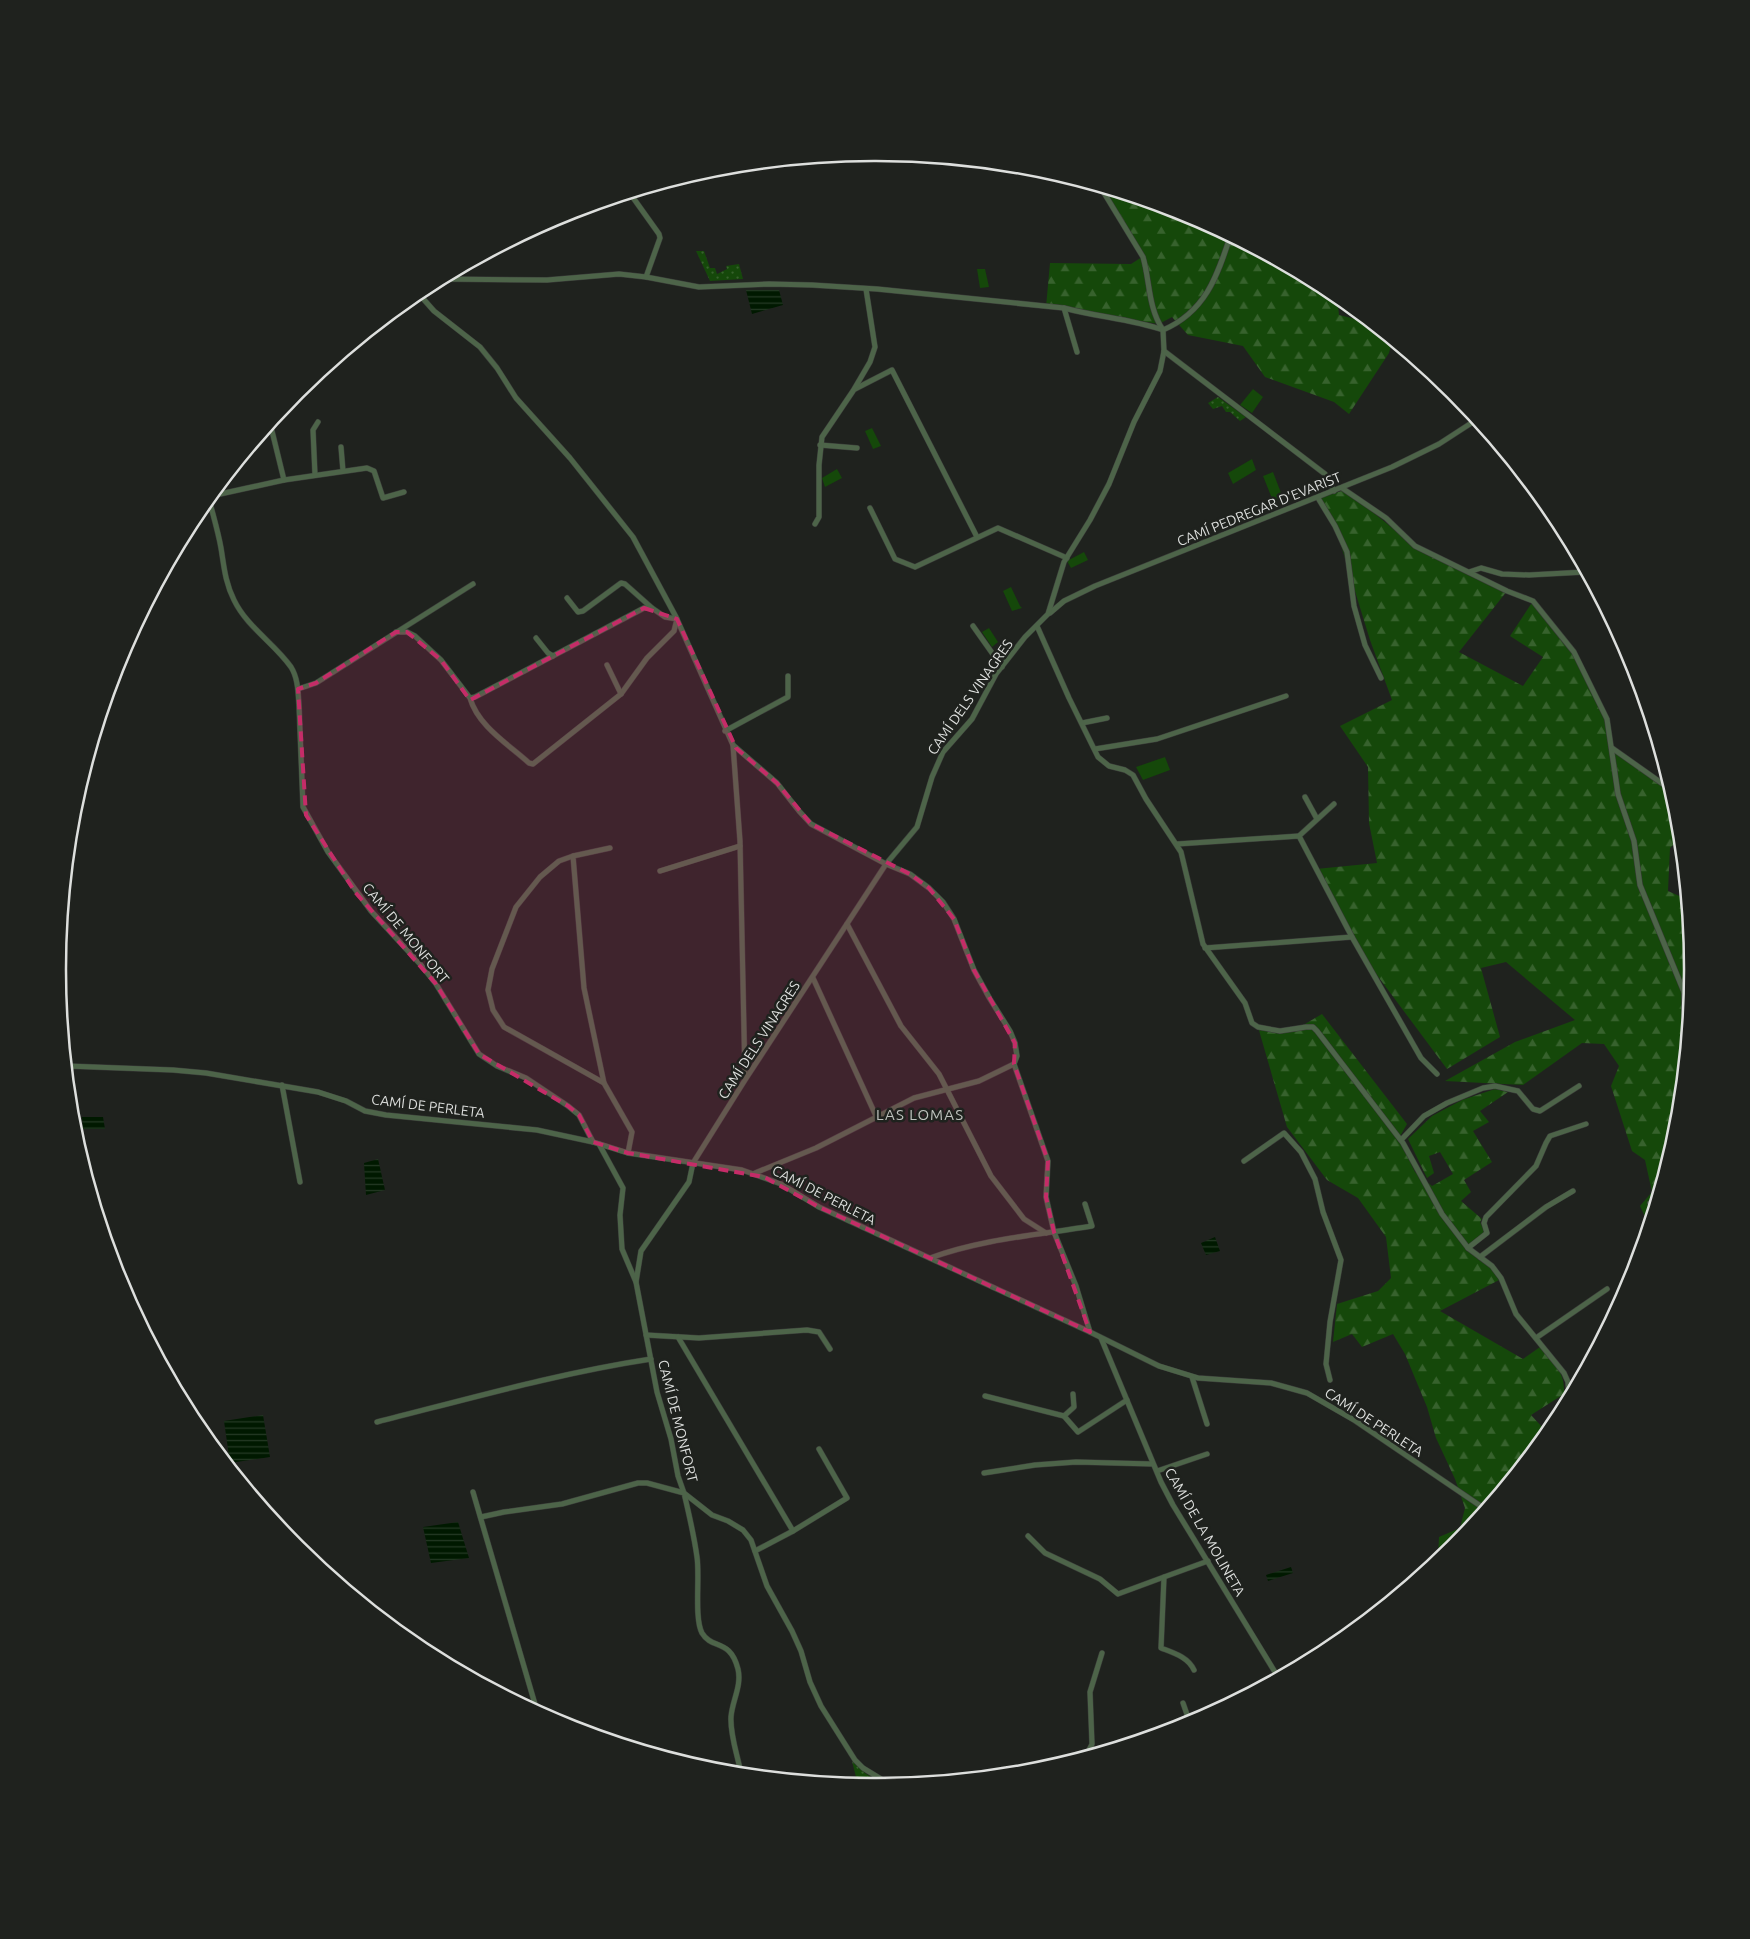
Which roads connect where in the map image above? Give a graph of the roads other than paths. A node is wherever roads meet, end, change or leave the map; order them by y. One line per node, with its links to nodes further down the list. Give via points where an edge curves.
1 (1106, 195): 9 (street, via 1143,257 1152,305)
2 (634, 198): 4 (street, via 660,238)
3 (1228, 242): 9 (street, via 1204,300 1191,314)
4 (646, 277): 5 (street, via 619,274 547,280); 6 (street, via 699,287 769,284)
5 (455, 279)
6 (866, 289): 8 (street); 12 (street, via 875,347)
7 (424, 299): 38 (street, via 434,311 480,347 516,398 570,458 623,525)
8 (1064, 308): 9 (street); 11 (street)
9 (1163, 330): 10 (street, CAMÍ DELS VINAGRES)
10 (1164, 351): 23 (street, via 1325,474); 31 (street, CAMÍ DELS VINAGRES, via 1160,371 1134,422 1109,484)
11 (1077, 352)
12 (854, 389): 16 (street); 30 (street, via 892,370)
13 (318, 422): 20 (street, via 313,430)
14 (1471, 423): 22 (street, CAMÍ PEDREGAR D'EVARIST, via 1431,449)
15 (272, 431): 21 (street)
16 (820, 445): 18 (street); 29 (street, via 819,517)
17 (341, 447): 19 (street)
18 (857, 448)
19 (343, 471): 20 (street); 24 (street, via 374,470 383,498)
20 (315, 475): 21 (street)
21 (284, 480): 25 (street)
22 (1342, 488): 23 (street, CAMÍ PEDREGAR D'EVARIST); 32 (street, via 1386,518 1415,546)
23 (1334, 491): 26 (street, CAMÍ PEDREGAR D'EVARIST)
24 (404, 492)
25 (221, 494)
26 (1318, 498): 37 (street, CAMÍ PEDREGAR D'EVARIST, via 1095,586); 47 (street, via 1347,552 1354,606 1365,645)
27 (211, 508): 48 (street, CAMÍ DE MONFORT, via 227,584 234,602 290,667)
28 (870, 508): 30 (street, via 895,559 915,567)
29 (815, 524)
30 (977, 537): 31 (street, via 998,528)
31 (1066, 558): 37 (street, CAMÍ DELS VINAGRES)
32 (1468, 572): 33 (street, via 1481,568 1502,574); 56 (street, via 1533,601 1574,652 1607,719)
33 (1579, 572)
34 (473, 584): 41 (street)
35 (567, 598): 36 (street, via 578,612 583,611 621,583)
36 (652, 608): 38 (street, via 665,617); 43 (street, via 644,608)
37 (1048, 614): 40 (street, CAMÍ DELS VINAGRES)
38 (677, 619): 49 (street, via 674,631 647,658); 54 (street)
39 (974, 626): 45 (street)
40 (1037, 626): 45 (street, CAMÍ DELS VINAGRES); 53 (street)
41 (396, 632): 48 (street, via 316,683); 51 (street, via 415,636 441,660)
42 (536, 638): 43 (street)
43 (553, 656): 51 (street)
44 (607, 665): 49 (street)
45 (1002, 667): 67 (street, CAMÍ DELS VINAGRES, via 972,719 943,752 917,827)
46 (788, 676): 54 (street, via 788,697)
47 (1381, 678)
48 (298, 689): 85 (street, CAMÍ DE MONFORT, via 303,807 328,852 371,911 436,984 479,1054 497,1066 526,1078 568,1106 579,1115)
49 (622, 694): 51 (street, via 533,764 480,720)
50 (1286, 696): 57 (street, via 1157,739)
51 (470, 698)
52 (1107, 718): 53 (street)
53 (1082, 723): 57 (street)
54 (725, 731): 55 (street)
55 (733, 745): 64 (street); 67 (street, via 777,783 811,824)
56 (1612, 748): 58 (street); 73 (street, via 1618,794 1634,841 1640,885)
57 (1095, 749): 63 (street, via 1098,757 1109,766 1133,775)
58 (1661, 783)
59 (1305, 797): 61 (street)
60 (1334, 804): 61 (street)
61 (1317, 819): 62 (street)
62 (1299, 836): 63 (street); 70 (street)
63 (1177, 844): 71 (street, via 1185,864)
64 (740, 846): 68 (street); 77 (street)
65 (610, 848): 66 (street)
66 (573, 856): 78 (street, via 584,988); 78 (street, via 558,862 540,876 516,907 492,969 488,990 504,1027)
67 (886, 864): 69 (street, CAMÍ DELS VINAGRES); 74 (street, via 910,874 929,888 954,919 974,970 1015,1043 1017,1056)
68 (660, 871)
69 (847, 924): 72 (street, CAMÍ DELS VINAGRES); 81 (street, via 901,1026)
70 (1352, 937): 71 (street); 76 (street, via 1421,1058)
71 (1205, 948): 84 (street, via 1245,1003 1252,1023 1280,1031 1306,1027 1317,1030)
72 (813, 978): 77 (street, CAMÍ DELS VINAGRES); 82 (street)
73 (1683, 990)
74 (1014, 1064): 81 (street, via 979,1081); 93 (street, via 1048,1161 1046,1197)
75 (72, 1066): 79 (street, CAMÍ DE PERLETA, via 191,1071)
76 (1437, 1074)
77 (745, 1080): 88 (street, CAMÍ DELS VINAGRES)
78 (604, 1083): 86 (street, via 632,1132)
79 (282, 1085): 85 (street, CAMÍ DE PERLETA, via 318,1092 365,1111 386,1115 538,1130); 90 (street)
80 (1579, 1086): 84 (street, via 1540,1112 1518,1092 1495,1086 1483,1088 1424,1116)
81 (947, 1089): 82 (street, via 914,1098); 94 (street, via 991,1176 1024,1219)
82 (876, 1116): 89 (street, via 816,1148)
83 (1586, 1124): 95 (street, via 1550,1136 1536,1166 1486,1217 1486,1234)
84 (1401, 1140): 95 (street, via 1442,1214)
85 (596, 1143): 86 (street, CAMÍ DE PERLETA); 98 (street, CAMÍ DE MONFORT, via 623,1188 620,1215 622,1249)
86 (628, 1153): 88 (street, CAMÍ DE PERLETA)
87 (1244, 1161): 108 (street, via 1284,1133 1301,1152 1315,1178 1340,1260 1326,1364)
88 (693, 1162): 89 (street, CAMÍ DE PERLETA); 98 (street, CAMÍ DELS VINAGRES, via 689,1182 641,1251)
89 (755, 1173): 97 (street, CAMÍ DE PERLETA, via 819,1207)
90 (300, 1182)
91 (1573, 1191): 96 (street, via 1546,1207)
92 (1085, 1204): 93 (street, via 1092,1226)
93 (1054, 1232): 94 (street); 100 (street)
94 (1046, 1233): 97 (street, via 994,1240)
95 (1468, 1248): 96 (street)
96 (1480, 1257): 104 (street, via 1501,1278 1516,1314)
97 (930, 1258): 100 (street, CAMÍ DE PERLETA)
98 (636, 1282): 101 (street, CAMÍ DE MONFORT)
99 (1607, 1289): 104 (street)
100 (1090, 1332): 103 (street, CAMÍ DE PERLETA)
101 (646, 1335): 102 (street); 106 (street, CAMÍ DE MONFORT)
102 (678, 1338): 105 (street, via 815,1331); 125 (street)
103 (1101, 1338): 107 (street, CAMÍ DE PERLETA, via 1159,1366); 112 (street, CAMÍ DE LA MOLINETA)
104 (1536, 1338): 109 (street, via 1564,1373)
105 (830, 1349)
106 (651, 1359): 114 (street, via 519,1386); 122 (street, CAMÍ DE MONFORT)
107 (1192, 1377): 115 (street); 123 (street, CAMÍ DE PERLETA, via 1271,1383 1307,1393 1354,1420)
108 (1330, 1380)
109 (1568, 1385)
110 (1073, 1394): 113 (street, via 1074,1407)
111 (985, 1396): 113 (street)
112 (1127, 1400): 113 (street, via 1078,1432); 118 (street, CAMÍ DE LA MOLINETA)
113 (1064, 1416)
114 (377, 1422)
115 (1208, 1424)
116 (819, 1450): 125 (street, via 847,1498)
117 (1207, 1454): 119 (street)
118 (1153, 1464): 119 (street, CAMÍ DE LA MOLINETA); 120 (street, via 1076,1462)
119 (1157, 1471): 128 (street, CAMÍ DE LA MOLINETA)
120 (984, 1473)
121 (473, 1492): 124 (street)
122 (684, 1493): 124 (street, via 638,1484 562,1504); 127 (street, CAMÍ DE MONFORT, via 712,1515 744,1530); 137 (street, via 697,1557 698,1620 702,1633 729,1650 738,1670 739,1681 731,1715)
123 (1480, 1506)
124 (481, 1517): 133 (street)
125 (793, 1531): 127 (street)
126 (1028, 1536): 129 (street, via 1045,1553 1100,1578 1118,1594)
127 (755, 1551): 138 (street, CAMÍ DE MONFORT, via 767,1586 801,1651 821,1706 855,1760)
128 (1208, 1561): 129 (street); 132 (street, CAMÍ DE LA MOLINETA)
129 (1164, 1577): 131 (street, via 1161,1648 1191,1663)
130 (1102, 1653): 136 (street, via 1090,1692 1092,1744)
131 (1194, 1670)
132 (1275, 1672)
133 (535, 1703)
134 (1183, 1703): 135 (street)
135 (1187, 1715)
136 (1089, 1749)
137 (740, 1766)
138 (878, 1778)

